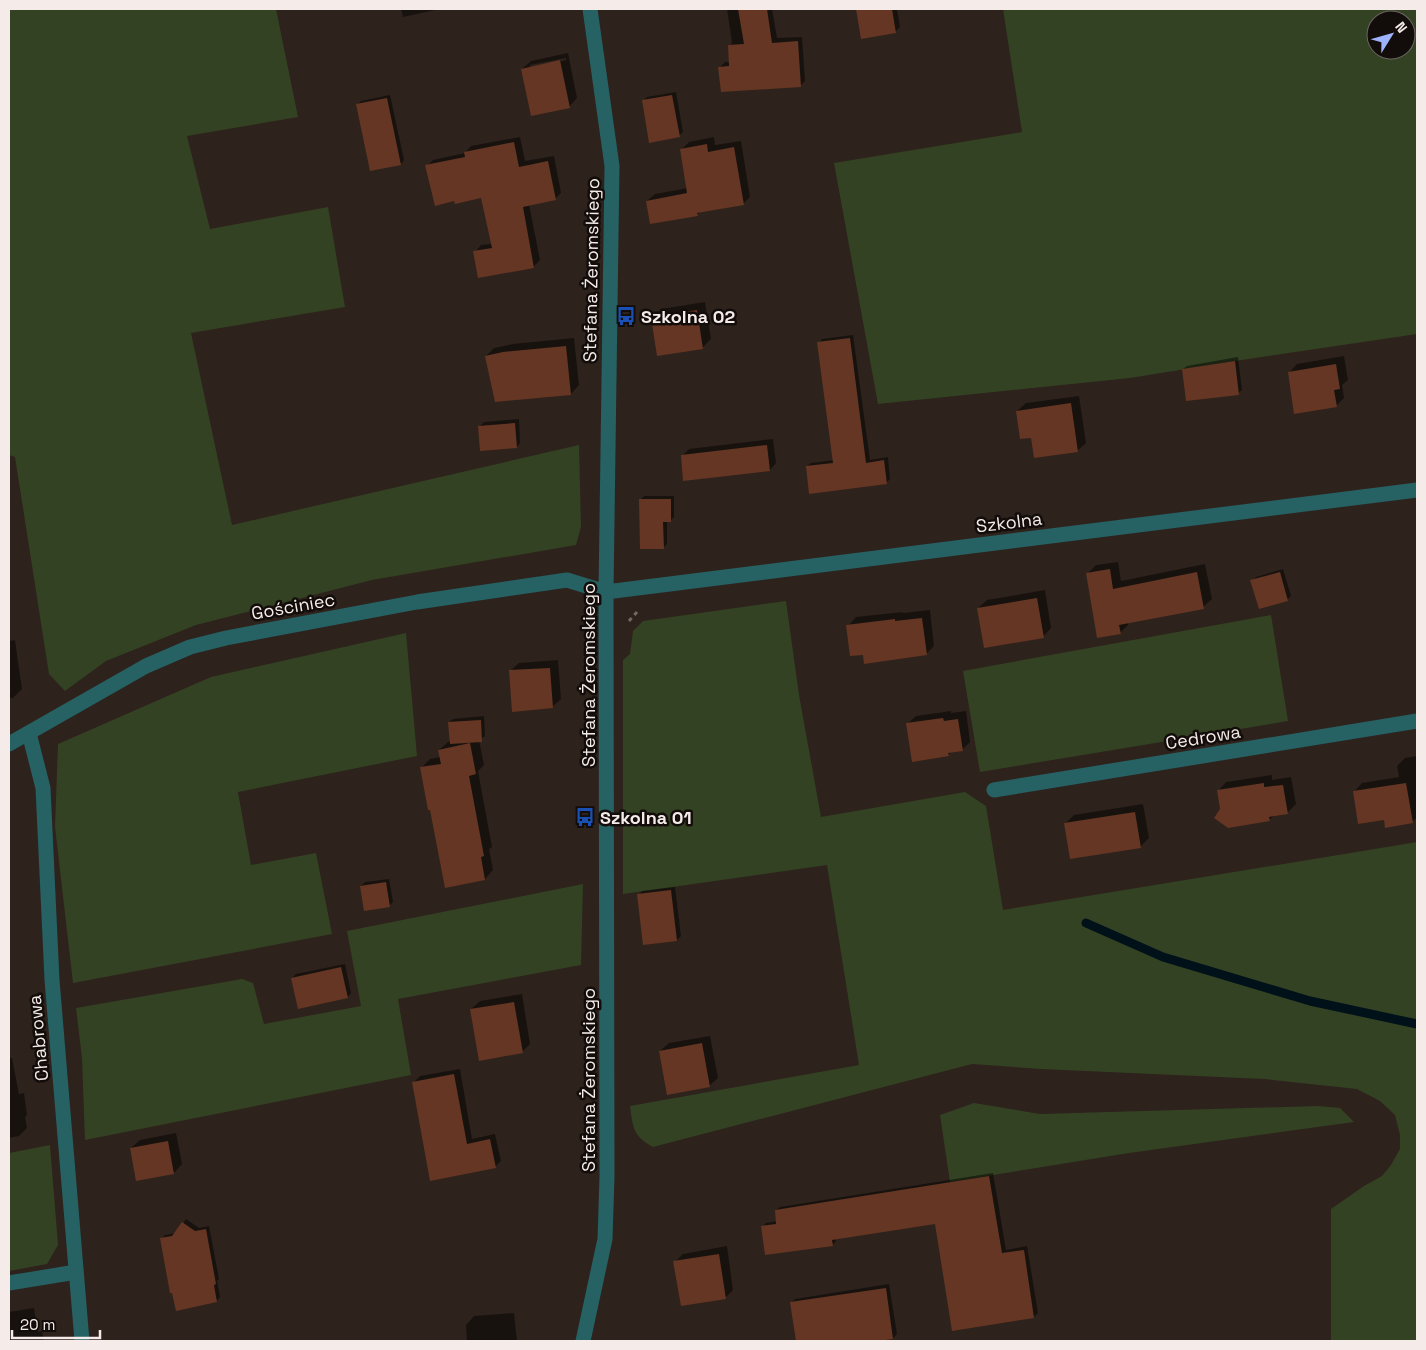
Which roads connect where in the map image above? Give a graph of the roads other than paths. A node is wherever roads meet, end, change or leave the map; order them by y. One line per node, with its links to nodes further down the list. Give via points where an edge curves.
1 (590, 9): 3 (street, Stefana Żeromskiego, via 612,166)
2 (1417, 490): 3 (street, Szkolna)
3 (606, 592): 5 (street, Gościniec, via 567,580 417,602 226,638 190,647 146,666); 11 (street, Stefana Żeromskiego, via 607,1177 605,1239)
4 (1417, 721): 7 (street, Cedrowa)
5 (29, 734): 6 (street, Gościniec); 8 (street, Chabrowa, via 43,788 52,980)
6 (9, 744)
7 (994, 790)
8 (76, 1272): 9 (street); 10 (street, Chabrowa)
9 (9, 1283)
10 (82, 1341)
11 (583, 1341)

